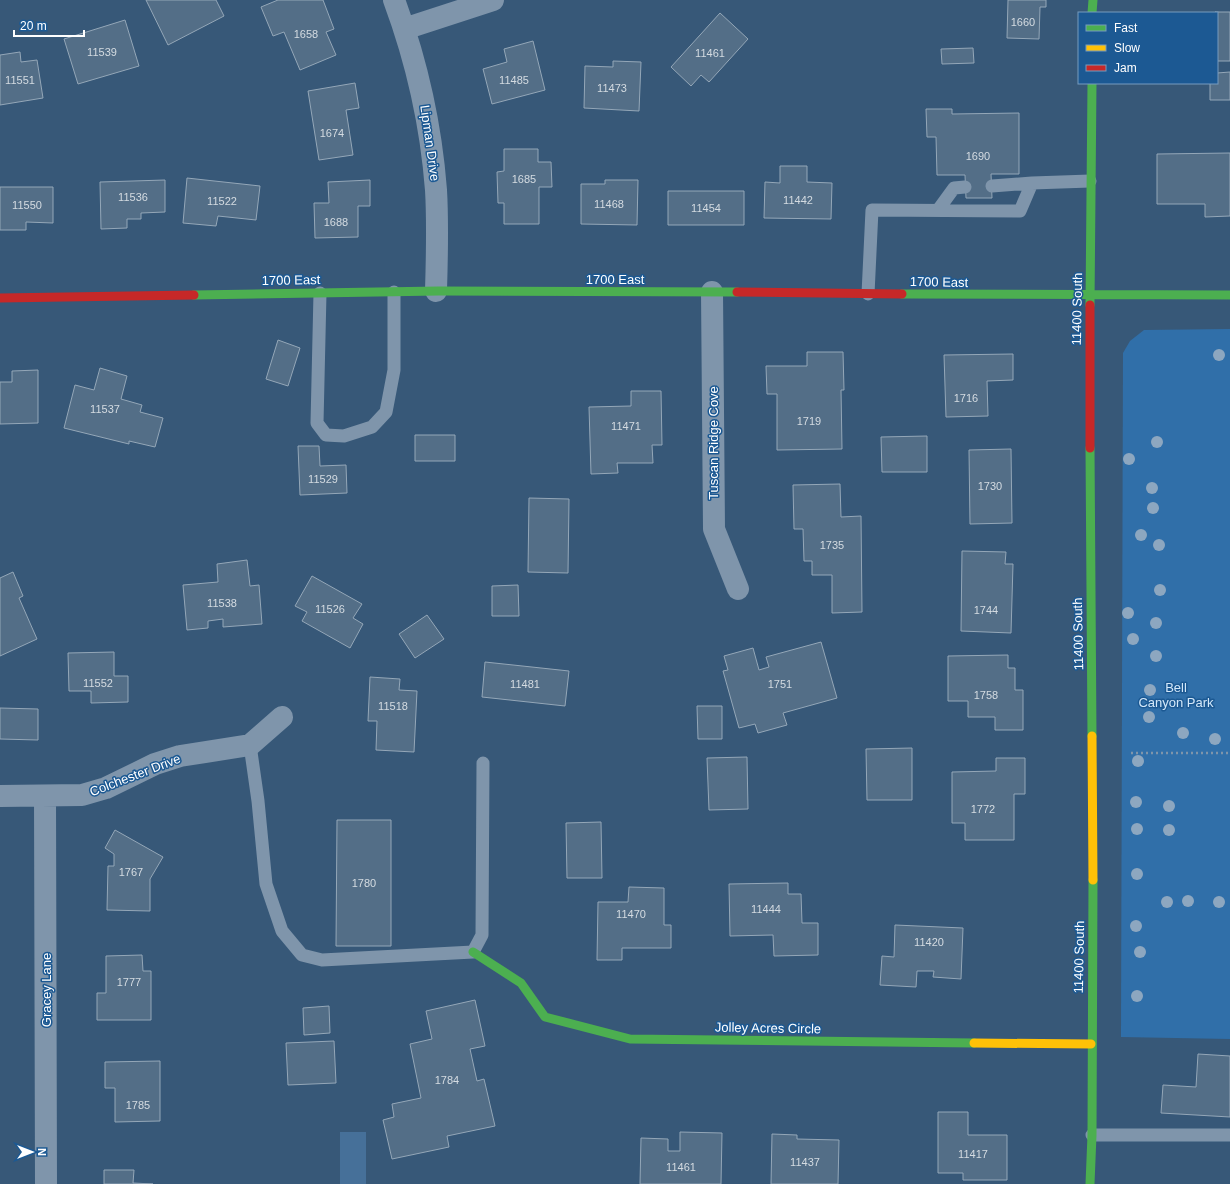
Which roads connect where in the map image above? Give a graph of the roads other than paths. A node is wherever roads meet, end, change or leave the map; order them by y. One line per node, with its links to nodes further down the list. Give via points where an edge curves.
1 (394, 0): 5 (street, Lipman Drive)
2 (493, 0): 5 (street)
3 (1093, 0): 4 (street)
4 (1092, 12)
5 (404, 29): 13 (street, Lipman Drive, via 420,82 430,136 436,191)
6 (1092, 84): 7 (street, 11400 South)
7 (1090, 181): 8 (lane); 18 (street, 11400 South)
8 (1032, 182): 9 (lane); 11 (lane, via 1020,211)
9 (992, 186)
10 (966, 187): 11 (lane, via 954,188)
11 (938, 210): 16 (lane, via 872,210)
12 (394, 292): 13 (street, 1700 East); 15 (street, 1700 East); 15 (lane, via 394,370 386,412 372,427 344,436 326,436 317,423)
13 (436, 292): 14 (street, 1700 East)
14 (712, 292): 16 (street, 1700 East); 20 (street, Tuscan Ridge Cove, via 714,529)
15 (320, 293): 19 (street, 1700 East)
16 (868, 294): 18 (street, 1700 East)
17 (1230, 295): 18 (street, 1700 East)
18 (1090, 296): 27 (street, 11400 South, via 1093,855)
19 (0, 298)
20 (738, 589)
21 (282, 717): 22 (street)
22 (250, 745): 25 (street, Colchester Drive, via 180,756 155,764 106,788 82,795); 26 (lane, via 266,884 282,931 302,955 322,960)
23 (483, 763): 26 (lane, via 482,935)
24 (0, 796): 25 (street, Colchester Drive)
25 (45, 796): 30 (street, Gracey Lane)
26 (473, 952): 27 (street, Jolley Acres Circle, via 521,983 545,1017 630,1039)
27 (1091, 1044): 28 (street, 11400 South)
28 (1092, 1135): 29 (lane); 31 (street, 11400 South)
29 (1230, 1135)
30 (46, 1184)
31 (1090, 1184)

